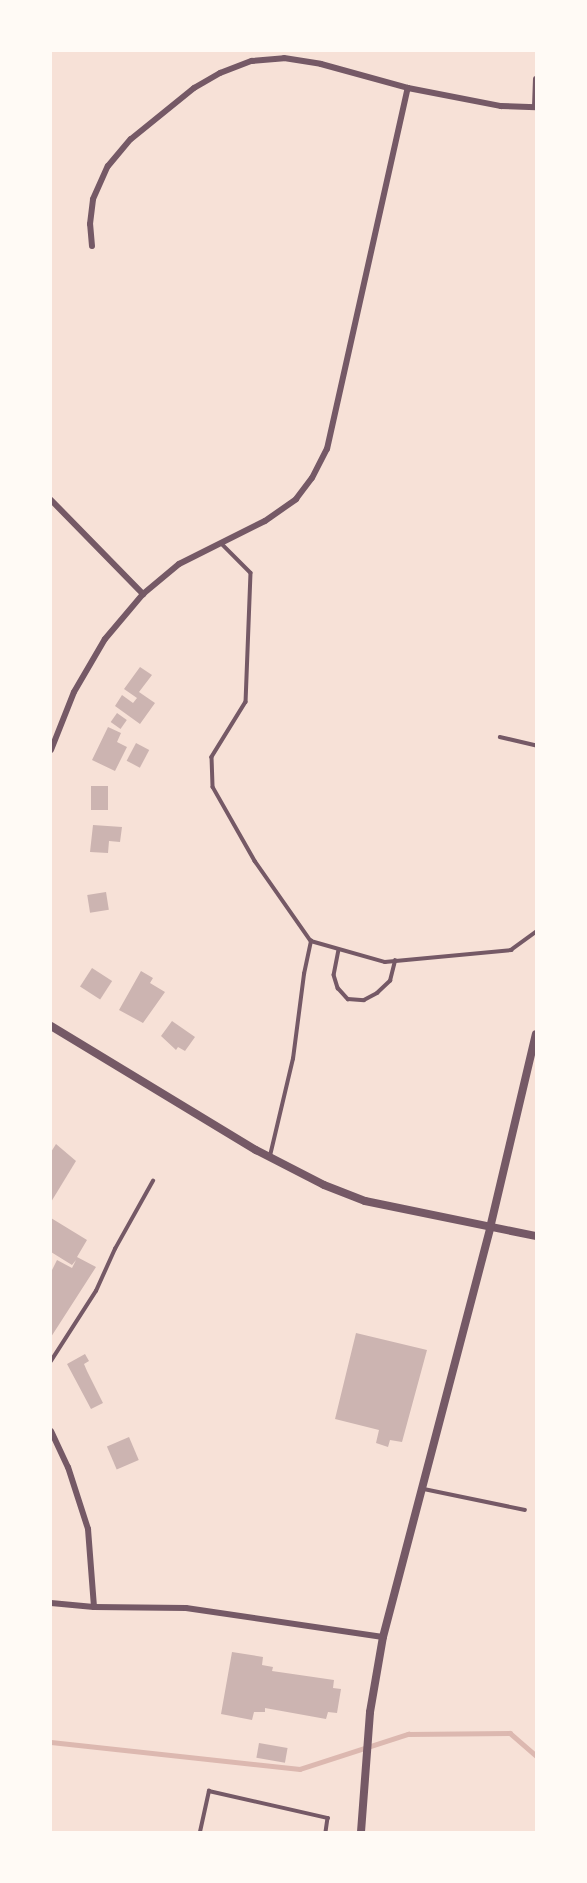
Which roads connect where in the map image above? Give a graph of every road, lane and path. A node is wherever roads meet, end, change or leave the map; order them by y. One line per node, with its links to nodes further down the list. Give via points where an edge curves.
1 (536, 79): 3 (street)
2 (408, 88): 3 (street, via 501,106); 4 (street, via 285,58 252,61 220,73 131,139 108,166 93,199); 6 (street, via 327,449 296,499 265,521)
3 (535, 107)
4 (92, 247)
5 (51, 500): 7 (street)
6 (221, 542): 7 (street, via 179,564); 13 (lane, via 251,573 246,702 212,757 213,787 255,861)
7 (143, 594): 9 (street, via 104,639)
8 (500, 737): 10 (lane)
9 (51, 741): 11 (street)
10 (536, 744)
11 (51, 750)
12 (536, 932): 15 (lane, via 512,950)
13 (311, 941): 14 (lane); 18 (lane, via 293,1059)
14 (339, 949): 15 (lane); 15 (lane, via 334,975 348,999 365,1000 377,993 390,981)
15 (395, 961)
16 (51, 1026): 18 (street)
17 (536, 1034): 20 (street)
18 (269, 1157): 20 (street, via 365,1201)
19 (153, 1181): 22 (lane, via 96,1292)
20 (490, 1228): 21 (street); 24 (street)
21 (536, 1236)
22 (51, 1361)
23 (51, 1431): 27 (street, via 88,1529)
24 (422, 1489): 25 (lane); 28 (street)
25 (525, 1510)
26 (51, 1603): 27 (street)
27 (94, 1607): 28 (street, via 186,1608)
28 (383, 1637): 31 (street, via 370,1712)
29 (200, 1832): 30 (lane, via 209,1791 328,1818)
30 (326, 1832)
31 (361, 1832)

